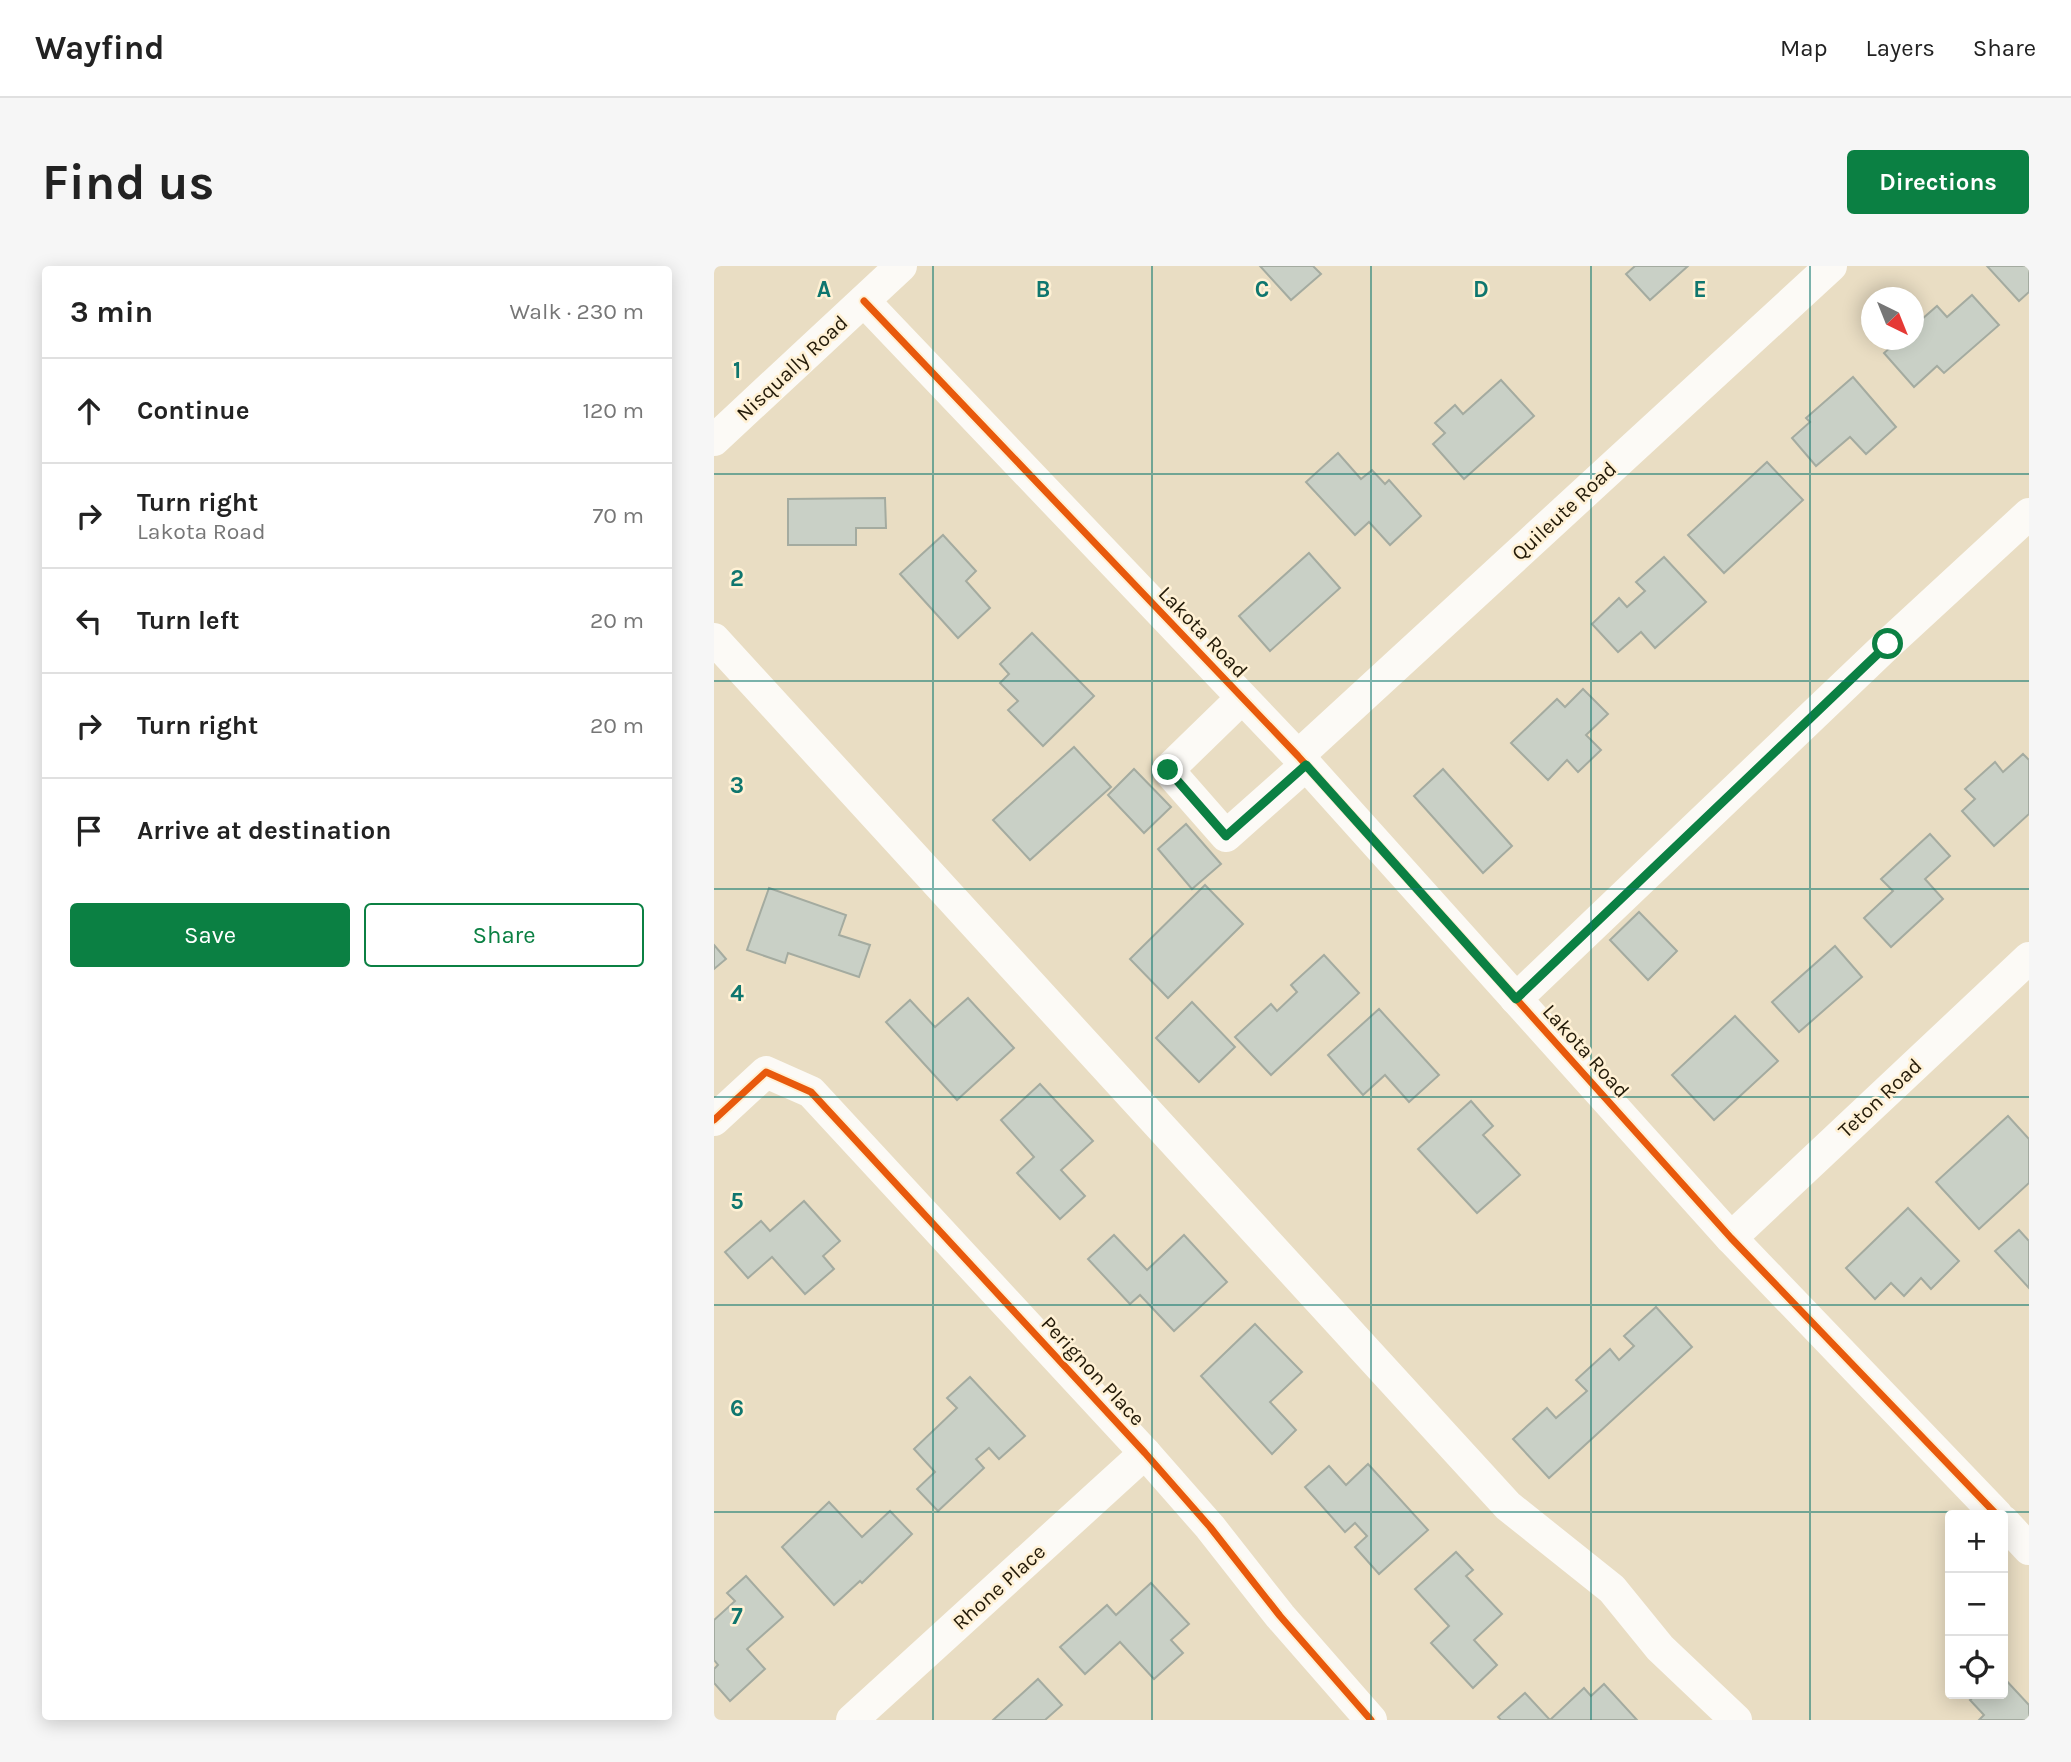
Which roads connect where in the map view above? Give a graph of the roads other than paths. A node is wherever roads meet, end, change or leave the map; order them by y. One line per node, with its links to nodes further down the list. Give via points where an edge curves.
1 (901, 266): 3 (street, Nisqually Road)
2 (1831, 266): 8 (street, Quileute Road)
3 (864, 301): 4 (street, Nisqually Road); 7 (street, Lakota Road)
4 (714, 440)
5 (2029, 514): 10 (street)
6 (714, 639): 19 (street, via 1508,1506 1612,1589 1660,1648)
7 (1242, 698): 8 (street, Lakota Road); 8 (street, Quileute Road, via 1168,770 1226,836)
8 (1302, 761): 10 (street, Lakota Road)
9 (2029, 958): 12 (street, Teton Road)
10 (1516, 999): 12 (street, Lakota Road)
11 (714, 1120): 13 (street, Perignon Place, via 766,1072 811,1092)
12 (1731, 1238): 14 (street, Lakota Road)
13 (1145, 1453): 17 (street, Rhone Place); 18 (street, Perignon Place)
14 (1992, 1510)
15 (2008, 1526): 16 (street)
16 (2029, 1549)
17 (852, 1720)
18 (1371, 1720)
19 (1736, 1720)

